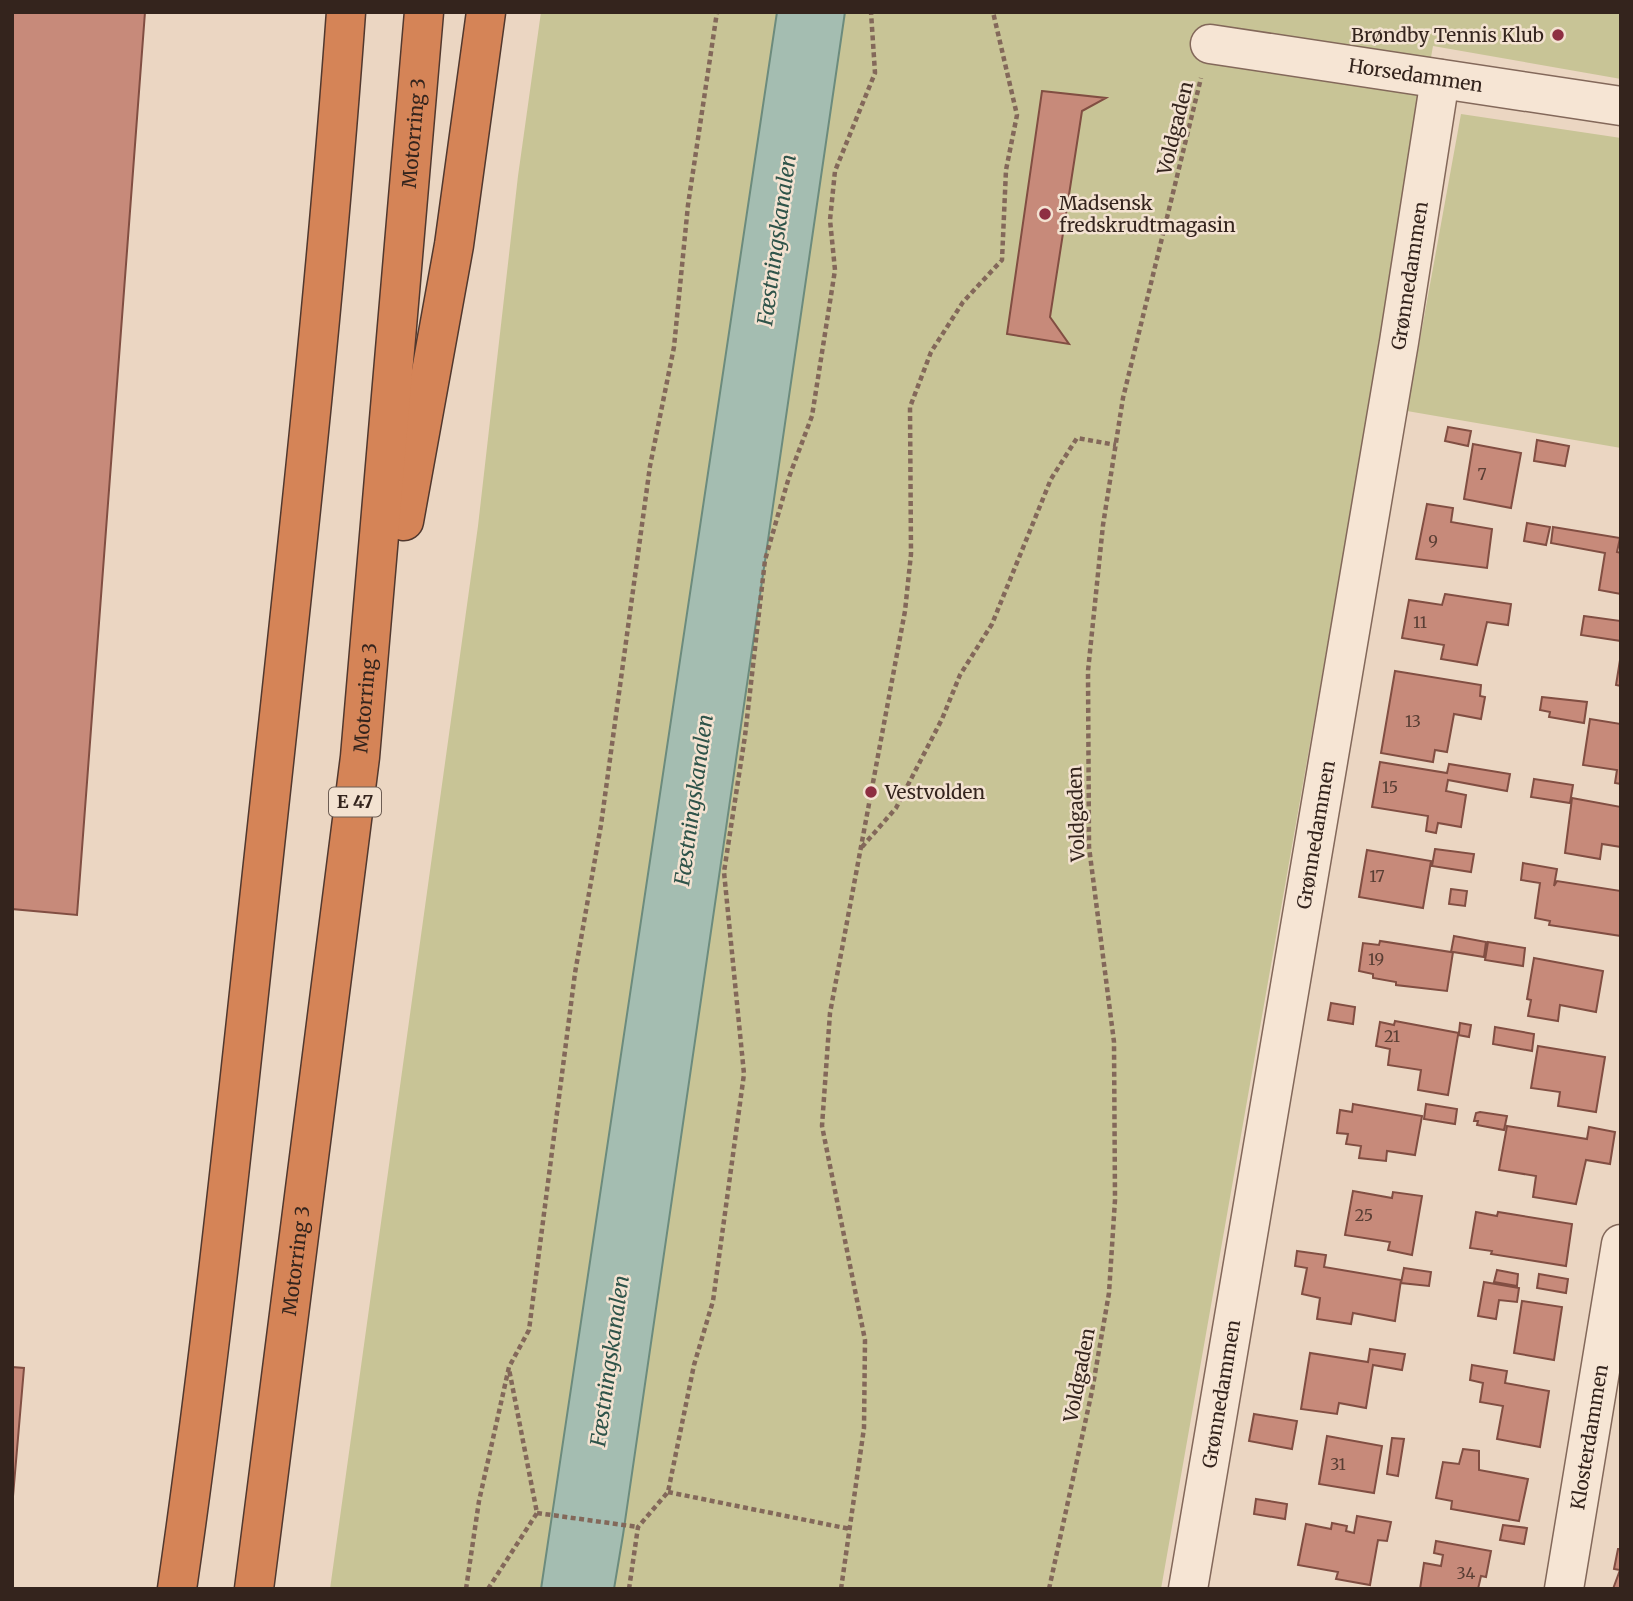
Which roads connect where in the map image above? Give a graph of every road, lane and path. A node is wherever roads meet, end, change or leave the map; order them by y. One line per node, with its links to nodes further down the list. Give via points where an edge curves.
1 (346, 12): 19 (highway, via 331,222 295,571 205,1394)
2 (424, 12): 11 (highway, Motorring 3 / E 47)
3 (486, 12): 11 (highway, via 454,245)
4 (717, 12): 14 (path, via 688,205 674,346 648,479 601,825 573,987 529,1330)
5 (871, 12): 15 (path, via 875,73 835,172 830,220 835,270 812,416 765,560 746,736 724,872 744,1074 713,1301 694,1365)
6 (993, 12): 12 (path, via 1017,115 1006,170 1002,260 963,302 931,352 910,407 911,554 905,611)
7 (1210, 44): 8 (street, Horsedammen); 10 (path, Voldgaden)
8 (1440, 79): 9 (street, Horsedammen); 26 (street, Grønnedammen)
9 (1621, 106)
10 (1116, 445): 12 (path, via 1077,438 1051,479 992,624 960,675 896,808); 25 (path, Voldgaden, via 1102,525 1088,671 1089,847 1114,1042 1115,1200 1107,1306)
11 (360, 757): 20 (highway, Motorring 3 / E 47)
12 (861, 847): 18 (path, via 830,1013 822,1126 865,1340 864,1427)
13 (1621, 1244): 27 (street, Klosterdammen)
14 (509, 1367): 16 (path); 21 (path, via 479,1501)
15 (668, 1492): 17 (path); 18 (path)
16 (537, 1513): 17 (path); 22 (path)
17 (638, 1527): 23 (path)
18 (850, 1529): 24 (path)
19 (177, 1589)
20 (254, 1589)
21 (466, 1589)
22 (488, 1589)
23 (629, 1589)
24 (841, 1589)
25 (1049, 1589)
26 (1188, 1589)
27 (1564, 1589)

